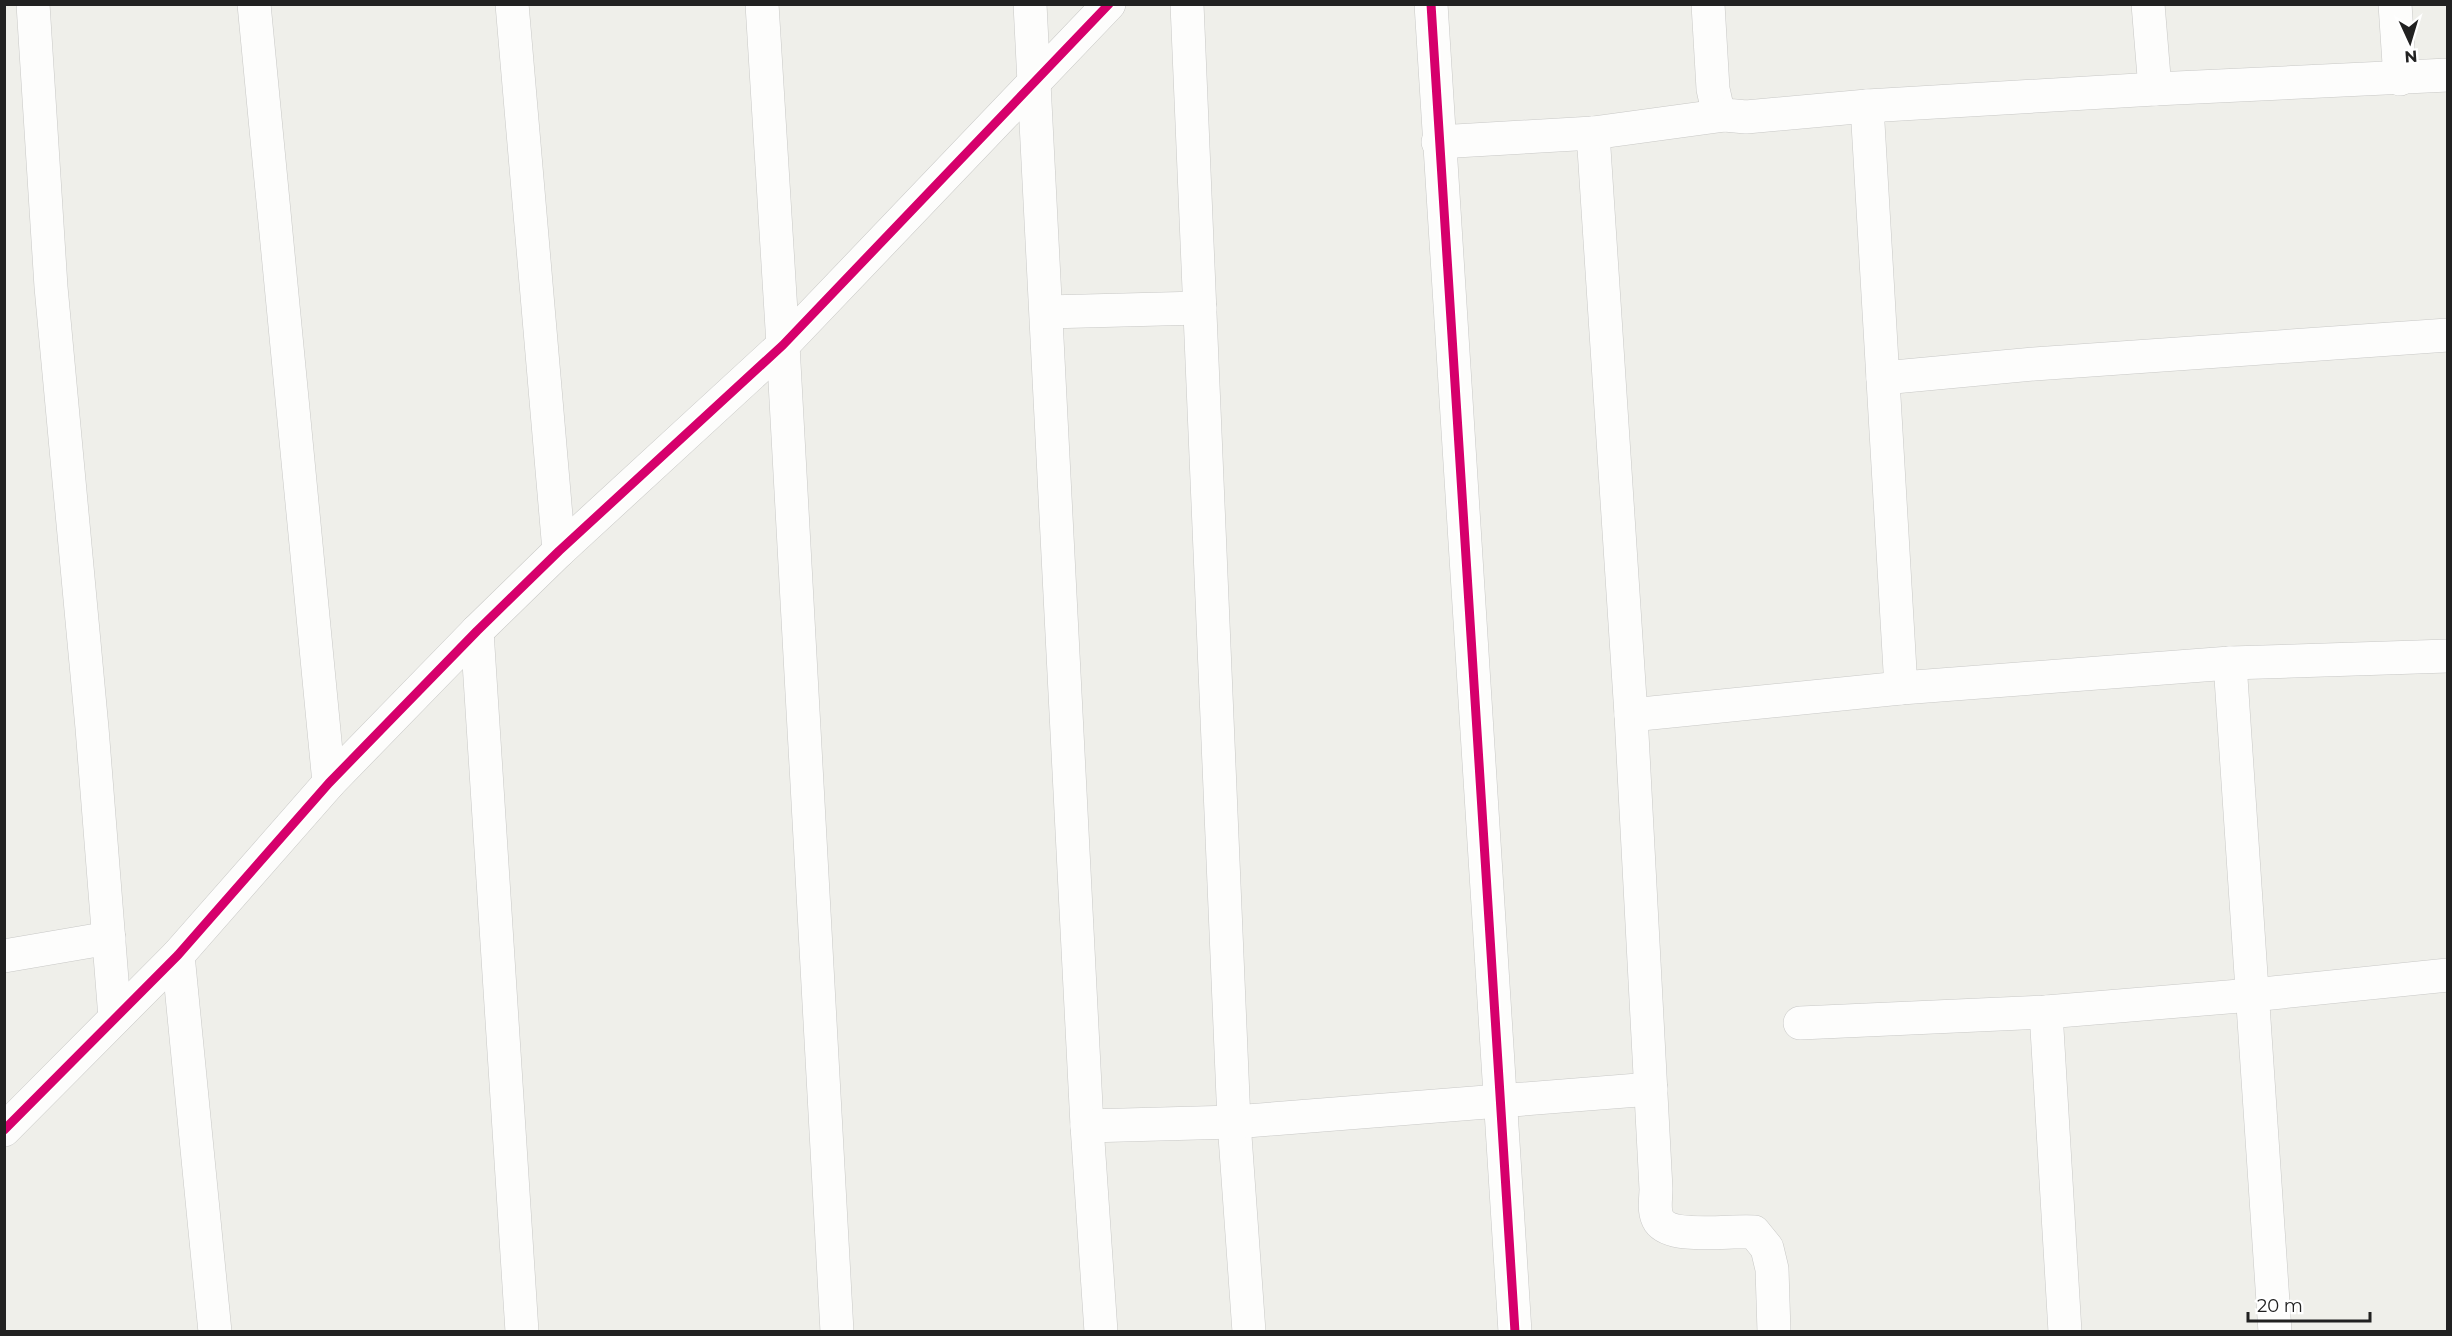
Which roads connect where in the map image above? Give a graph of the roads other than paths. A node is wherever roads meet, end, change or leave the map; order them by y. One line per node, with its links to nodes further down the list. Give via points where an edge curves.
1 (33, 4): 32 (street, via 51,287)
2 (254, 4): 31 (street)
3 (512, 4): 25 (street)
4 (762, 4): 23 (street)
5 (1030, 4): 14 (street)
6 (1109, 4): 14 (street)
7 (1187, 4): 20 (street)
8 (1431, 4): 19 (street)
9 (1708, 4): 17 (street, via 1713,89 1717,107)
10 (2148, 4): 15 (street)
11 (2395, 4): 13 (street)
12 (2448, 75): 13 (street)
13 (2400, 79): 15 (street)
14 (1036, 81): 21 (street); 23 (street)
15 (2155, 89): 16 (street)
16 (1867, 106): 17 (street); 24 (street)
17 (1725, 116): 18 (street)
18 (1593, 133): 19 (street); 30 (street)
19 (1438, 142): 41 (street)
20 (1200, 308): 21 (street); 42 (street)
21 (1047, 312): 43 (street)
22 (2448, 335): 24 (street)
23 (783, 345): 25 (street); 47 (street)
24 (1883, 378): 29 (street)
25 (559, 551): 26 (street)
26 (477, 631): 31 (street); 46 (street)
27 (2448, 656): 28 (street)
28 (2230, 663): 29 (street); 36 (street)
29 (1901, 688): 30 (street)
30 (1631, 715): 40 (street)
31 (329, 783): 33 (street)
32 (109, 938): 34 (street); 38 (street)
33 (178, 955): 38 (street); 45 (street)
34 (4, 956)
35 (2448, 975): 36 (street)
36 (2252, 995): 37 (street); 53 (street)
37 (2046, 1012): 39 (street); 52 (street)
38 (115, 1018): 44 (street)
39 (1800, 1023)
40 (1651, 1089): 41 (street); 51 (street, via 1658,1220 1669,1230 1754,1232 1767,1248 1772,1269)
41 (1501, 1100): 42 (street); 50 (street)
42 (1234, 1122): 43 (street); 49 (street)
43 (1087, 1126): 48 (street)
44 (4, 1130)
45 (215, 1332)
46 (522, 1332)
47 (837, 1332)
48 (1101, 1332)
49 (1249, 1332)
50 (1515, 1332)
51 (1774, 1332)
52 (2065, 1332)
53 (2275, 1332)

